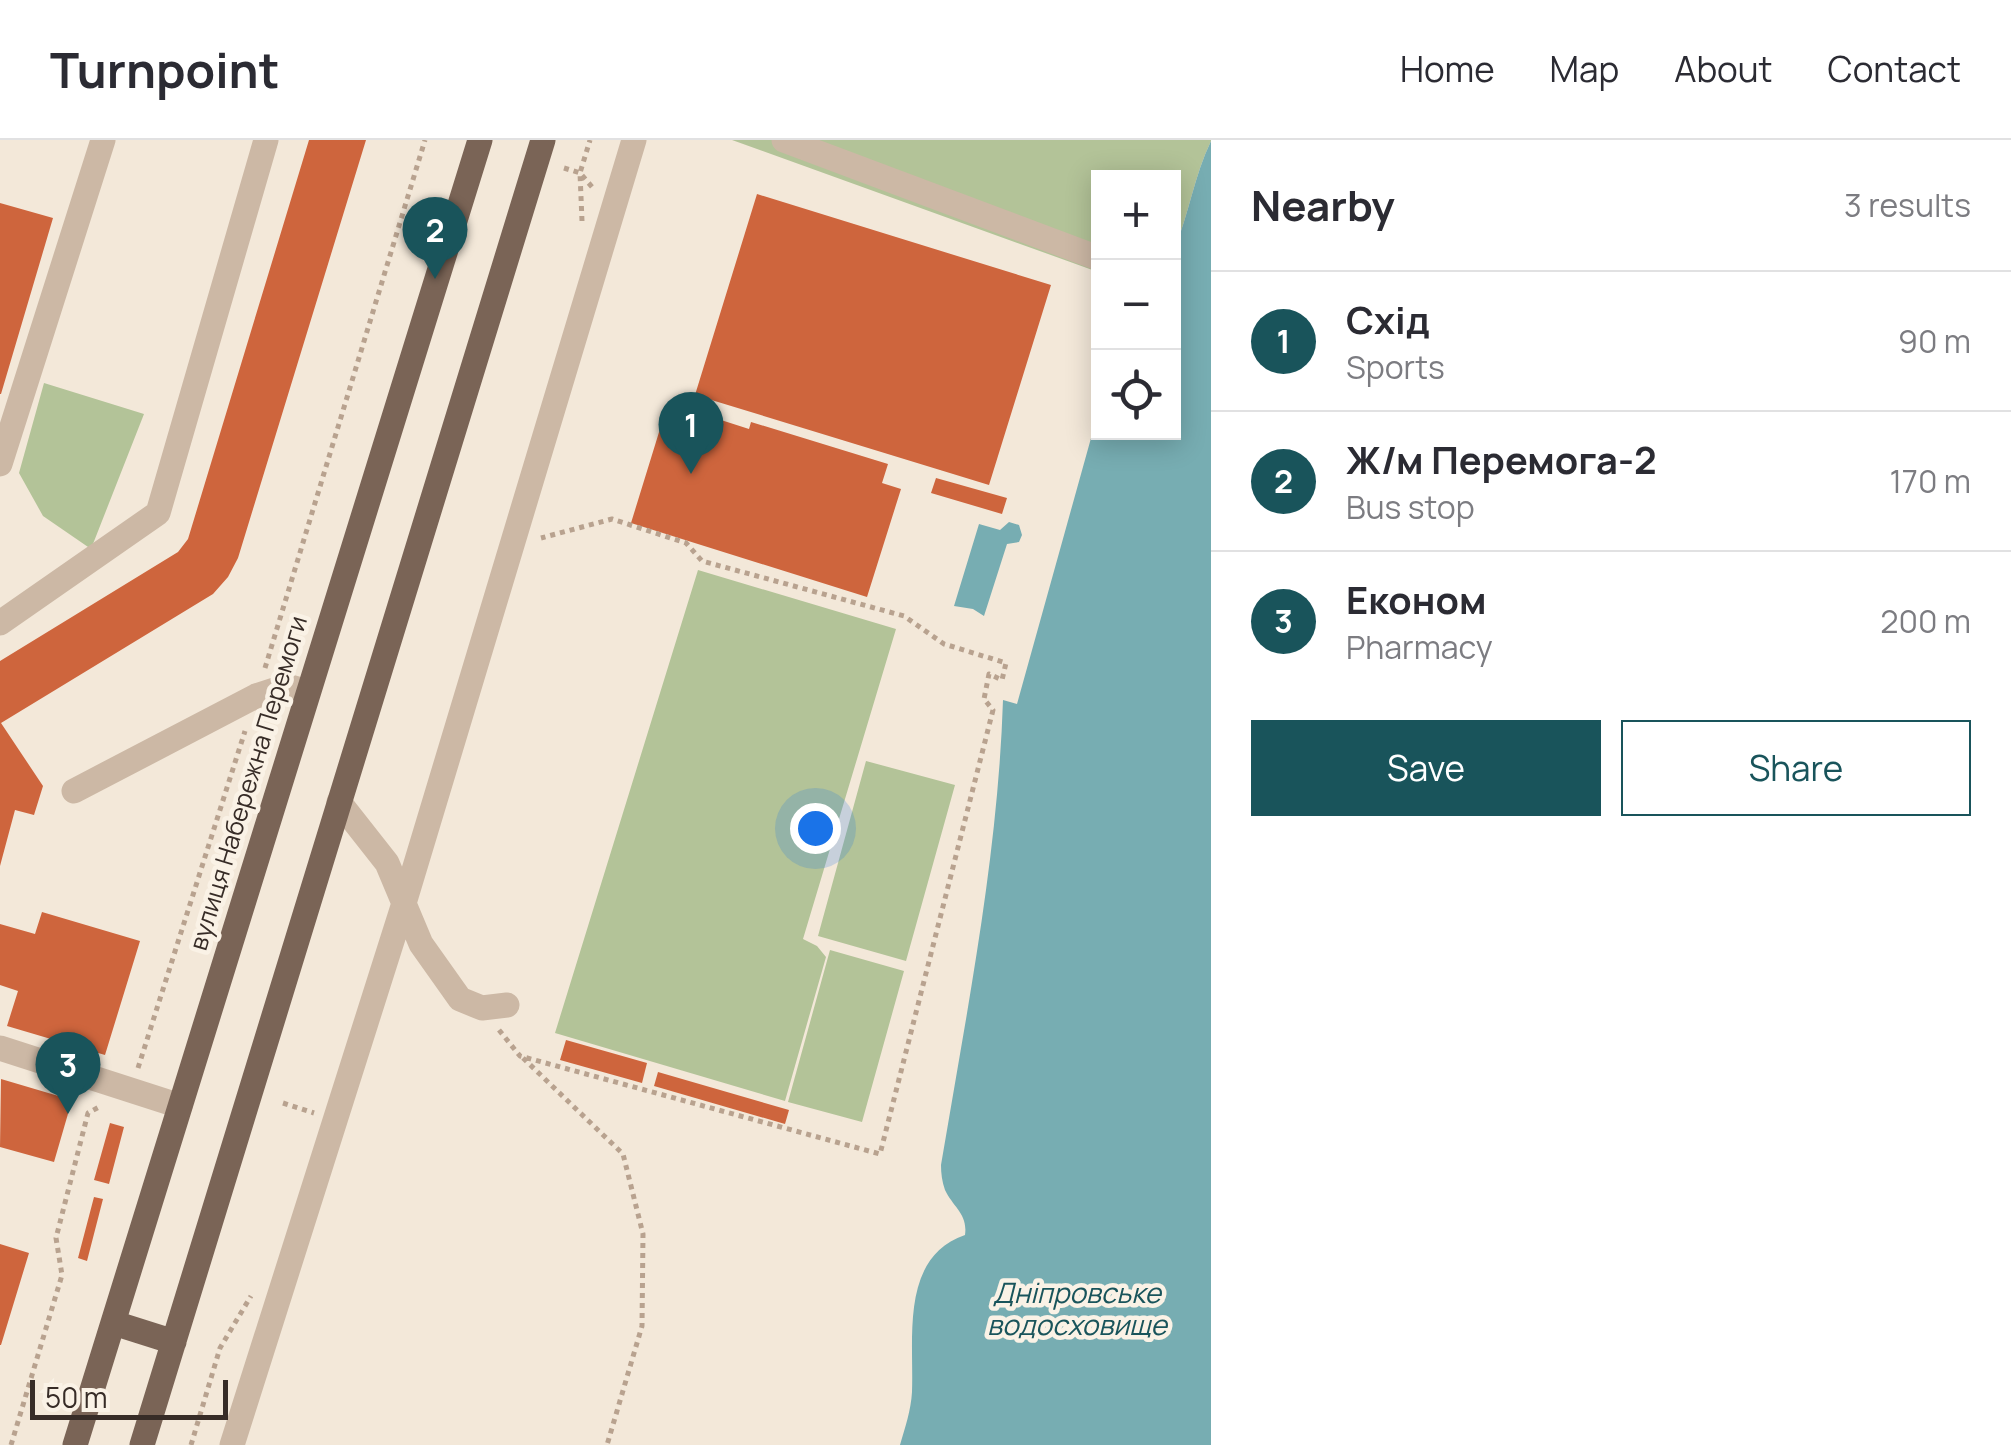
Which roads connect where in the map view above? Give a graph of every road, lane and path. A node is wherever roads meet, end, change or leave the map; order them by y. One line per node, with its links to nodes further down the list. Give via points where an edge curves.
1 (102, 140): 14 (street)
2 (266, 140): 16 (street, via 158,513)
3 (425, 140): 18 (path)
4 (480, 140): 17 (main road, вулиця Набережна Перемоги)
5 (544, 140): 20 (main road)
6 (590, 140): 10 (path)
7 (634, 140): 11 (street)
8 (784, 140): 13 (street)
9 (564, 168): 10 (path)
10 (580, 173): 11 (path); 12 (path)
11 (612, 210): 15 (street)
12 (582, 232)
13 (1091, 255)
14 (0, 464)
15 (511, 546): 21 (street); 24 (path, via 612,519 686,543 702,560 904,616 944,644 1006,664 1002,680 989,674 984,699 993,710 880,1154)
16 (0, 622)
17 (308, 692): 18 (street, via 287,686); 26 (main road, вулиця Набережна Перемоги)
18 (256, 696): 19 (street); 25 (path)
19 (74, 790)
20 (340, 802): 21 (street); 29 (main road)
21 (405, 900): 22 (street, via 422,944 460,998); 34 (street)
22 (495, 1006): 24 (path)
23 (0, 1048): 25 (street)
24 (520, 1056): 35 (path, via 623,1154 643,1234 642,1326)
25 (129, 1091): 26 (street); 30 (path, via 88,1113 56,1238 62,1275)
26 (180, 1106): 28 (main road, вулиця Набережна Перемоги)
27 (258, 1283): 33 (path, via 220,1348)
28 (114, 1324): 29 (main road); 31 (main road, вулиця Набережна Перемоги)
29 (174, 1342): 32 (main road)
30 (11, 1445)
31 (76, 1445)
32 (142, 1445)
33 (191, 1445)
34 (232, 1445)
35 (607, 1445)

